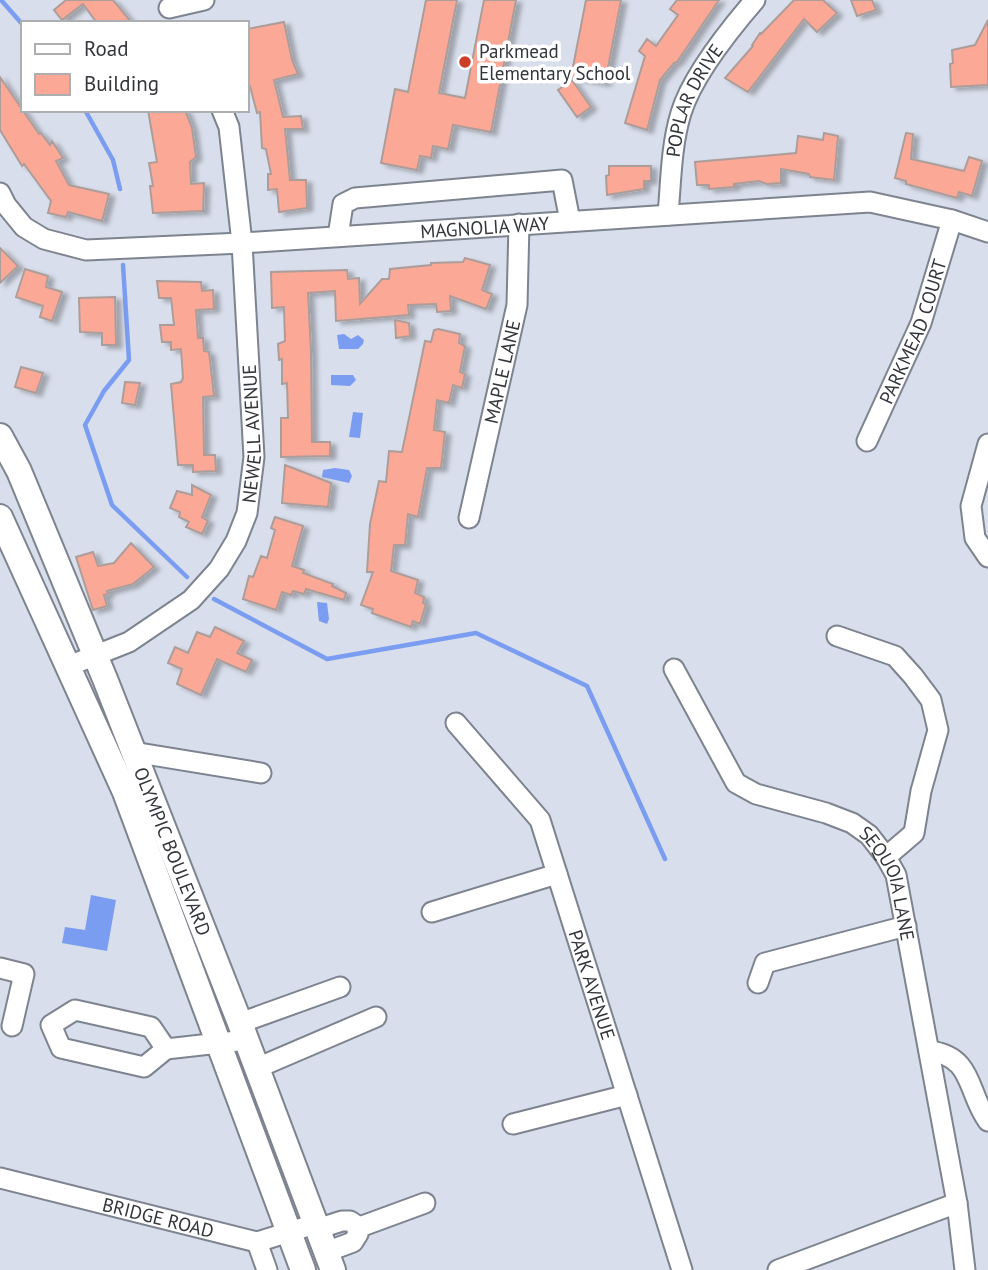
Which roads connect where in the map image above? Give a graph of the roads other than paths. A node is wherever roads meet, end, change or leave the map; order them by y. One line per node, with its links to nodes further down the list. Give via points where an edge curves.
1 (204, 0): 3 (street)
2 (755, 0): 6 (street, POPLAR DRIVE, via 696,79 681,111)
3 (170, 10)
4 (223, 112): 12 (street, NEWELL AVENUE, via 229,127)
5 (0, 193): 12 (street, MAGNOLIA WAY, via 24,227 62,246 86,250)
6 (668, 215): 7 (street, MAGNOLIA WAY, via 870,202); 8 (street, MAGNOLIA WAY)
7 (952, 220): 10 (street, MAGNOLIA WAY); 14 (street, PARKMEAD COURT, via 921,323)
8 (570, 221): 9 (street, MAGNOLIA WAY); 11 (street, via 562,180 355,198 343,204)
9 (519, 224): 11 (street, MAGNOLIA WAY); 17 (street, MAPLE LANE, via 517,305)
10 (988, 232)
11 (338, 236): 12 (street, MAGNOLIA WAY)
12 (242, 243): 20 (street, NEWELL AVENUE, via 254,457 247,513 219,569 191,600 129,642)
13 (0, 436): 20 (main road, OLYMPIC BOULEVARD, via 19,471)
14 (867, 441)
15 (988, 444): 18 (street, via 971,506 975,538)
16 (0, 517): 21 (main road, OLYMPIC BOULEVARD)
17 (469, 518)
18 (988, 557)
19 (837, 636): 26 (street, via 895,656 931,700 938,730 914,833)
20 (95, 656): 21 (street, NEWELL AVENUE); 24 (main road, OLYMPIC BOULEVARD)
21 (66, 667): 36 (main road, OLYMPIC BOULEVARD, via 125,792)
22 (674, 669): 26 (street, SEQUOIA LANE, via 736,783 757,794 852,823 869,835)
23 (456, 723): 27 (street, PARK AVENUE, via 540,820)
24 (134, 752): 25 (street); 35 (main road, OLYMPIC BOULEVARD)
25 (261, 772)
26 (886, 857): 29 (street, SEQUOIA LANE, via 896,875)
27 (557, 874): 28 (street); 40 (street, PARK AVENUE)
28 (432, 912)
29 (906, 926): 31 (street, via 765,963); 38 (street, SEQUOIA LANE)
30 (0, 968): 34 (street, via 24,974)
31 (758, 983)
32 (340, 987): 35 (street)
33 (376, 1017): 39 (street)
34 (12, 1026)
35 (243, 1031): 36 (street); 39 (main road, OLYMPIC BOULEVARD)
36 (218, 1041): 37 (street); 48 (main road, OLYMPIC BOULEVARD)
37 (166, 1049): 37 (street, via 144,1067 61,1048 51,1024 75,1010 151,1027)
38 (929, 1051): 41 (street, via 959,1064); 45 (street, SEQUOIA LANE)
39 (257, 1068): 46 (main road, OLYMPIC BOULEVARD)
40 (627, 1095): 42 (street); 53 (street, PARK AVENUE)
41 (988, 1121)
42 (513, 1124)
43 (0, 1178): 49 (street, BRIDGE ROAD)
44 (425, 1203): 47 (street)
45 (957, 1203): 54 (street); 55 (street, SEQUOIA LANE)
46 (316, 1226): 47 (street, BRIDGE ROAD, via 350,1220); 48 (street, BRIDGE ROAD); 50 (main road, OLYMPIC BOULEVARD)
47 (357, 1228): 50 (street, via 353,1242)
48 (290, 1234): 49 (street, BRIDGE ROAD); 52 (main road, OLYMPIC BOULEVARD)
49 (257, 1242): 51 (street)
50 (329, 1261)
51 (267, 1270)
52 (303, 1270)
53 (682, 1270)
54 (778, 1270)
55 (965, 1270)

